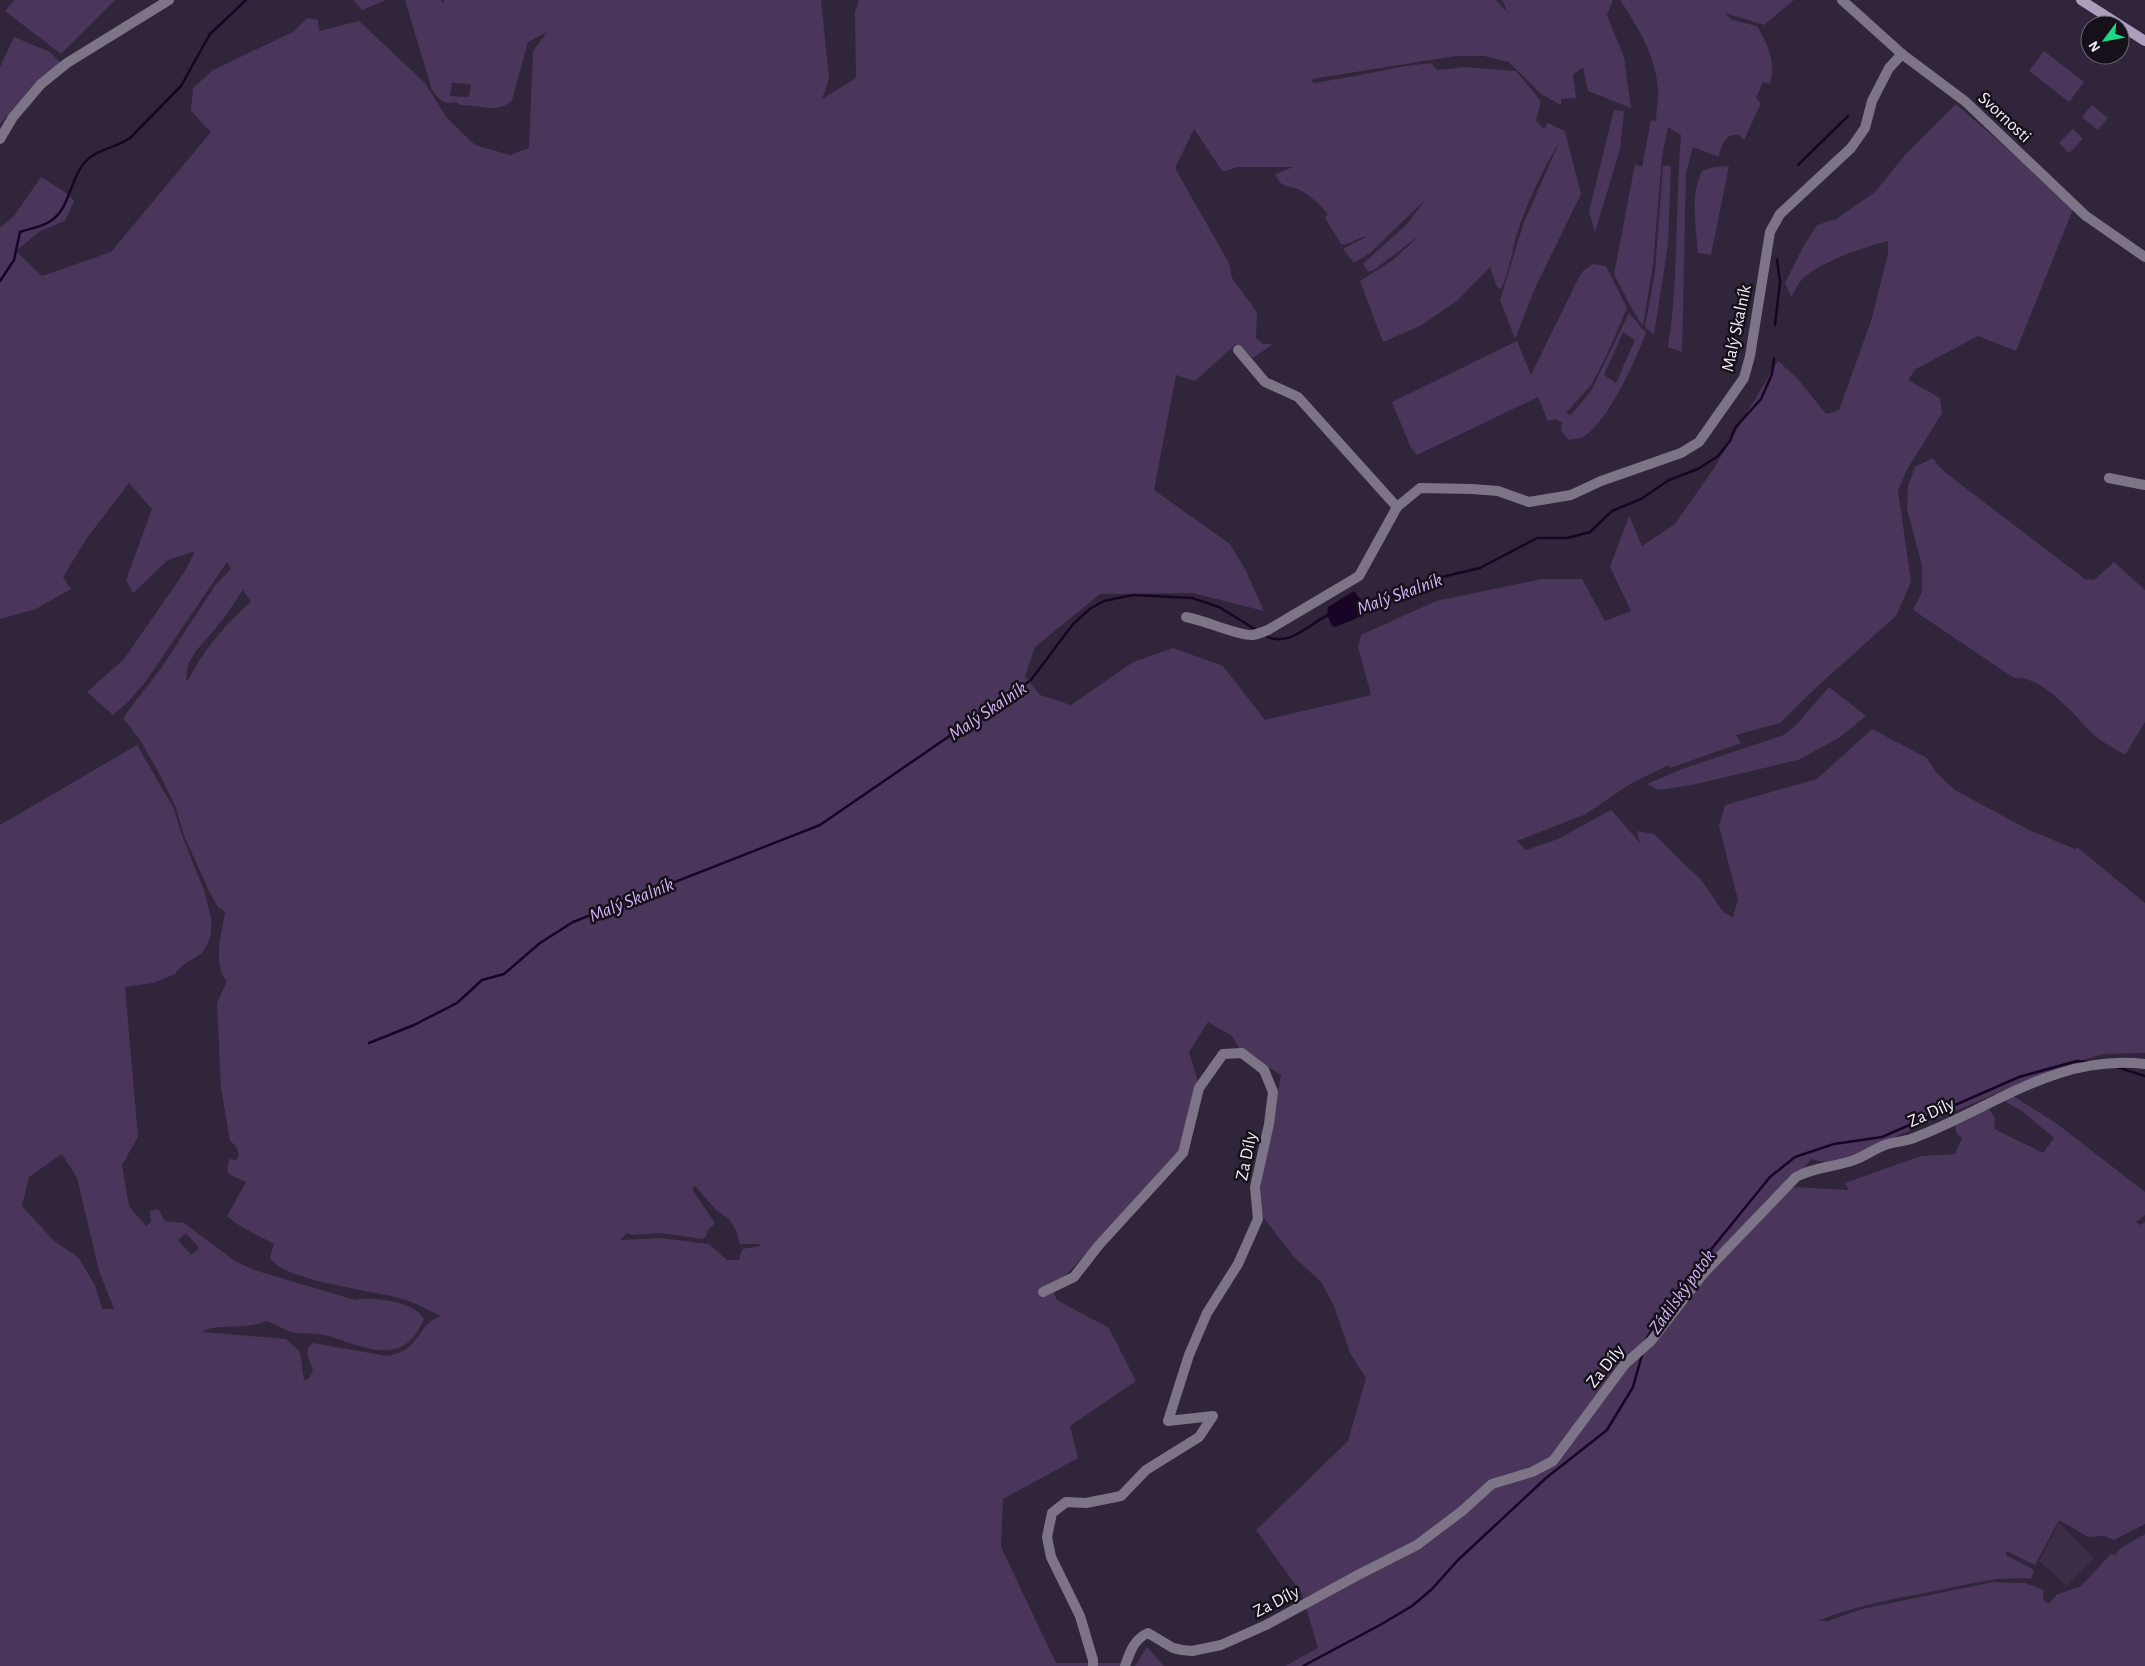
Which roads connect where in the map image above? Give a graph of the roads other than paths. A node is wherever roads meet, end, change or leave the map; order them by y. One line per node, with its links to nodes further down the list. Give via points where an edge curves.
1 (169, 0): 6 (street, via 41,84 13,117)
2 (1842, 0): 5 (street, Svornosti)
3 (2081, 0): 4 (street)
4 (2145, 41)
5 (1902, 54): 7 (street, Svornosti, via 1966,102 2086,216); 11 (street, Malý Skalník, via 1890,68 1872,101 1865,128 1851,148 1780,214 1770,232 1744,378 1699,442 1681,454 1601,481 1572,495 1529,502 1498,492 1432,487 1420,488)
6 (0, 139)
7 (2145, 257)
8 (1238, 350): 11 (street, via 1265,382 1298,397)
9 (2109, 478): 10 (street)
10 (2145, 485)
11 (1397, 508): 12 (street, Malý Skalník, via 1359,576 1268,630 1246,635)
12 (1186, 617)
13 (2145, 1064): 16 (street, Za Díly, via 2118,1062 2044,1077 1909,1140 1884,1145 1855,1160 1796,1177 1703,1274 1651,1341 1625,1364 1553,1461 1532,1472 1492,1484 1417,1546 1266,1626 1220,1645 1192,1651 1173,1648 1148,1633 1140,1636 1130,1650)
14 (1043, 1292): 15 (street, Za Díly, via 1074,1277 1183,1153 1199,1088 1223,1054 1242,1053 1264,1070 1273,1092 1254,1188 1258,1219 1238,1264 1207,1313 1189,1355 1168,1421 1213,1416 1199,1437 1146,1470 1121,1496 1086,1503 1066,1502 1052,1513 1046,1538 1051,1557 1080,1616)
15 (1093, 1666)
16 (1125, 1666)

